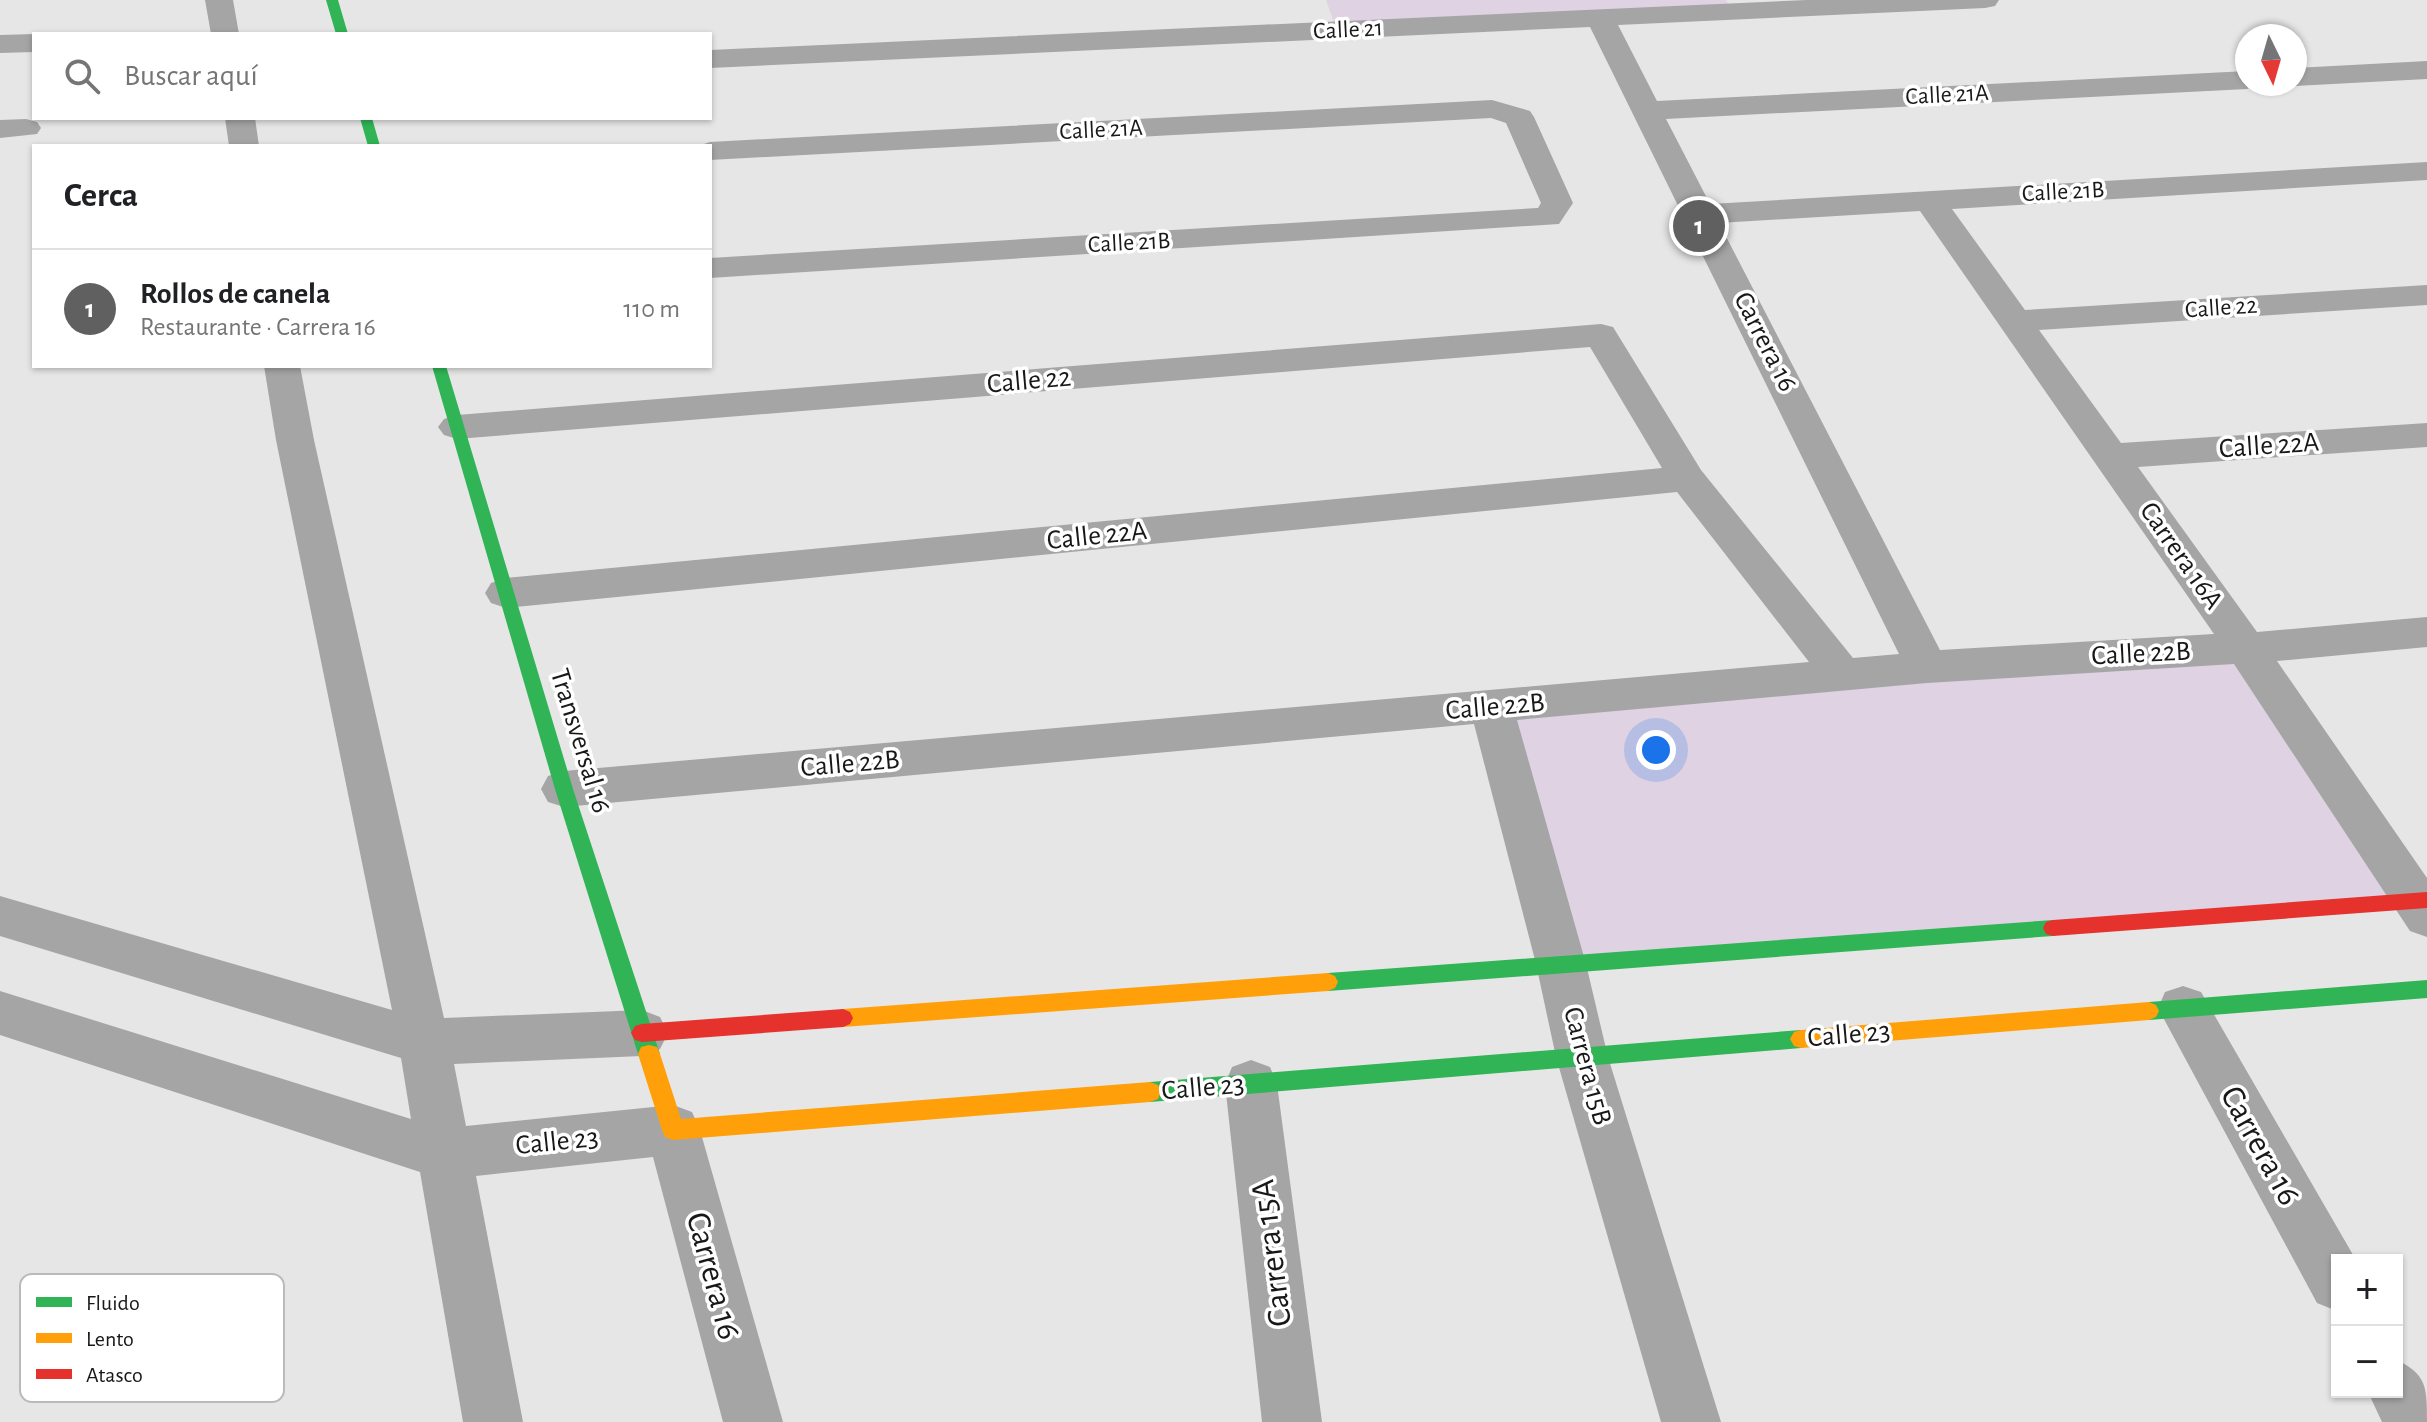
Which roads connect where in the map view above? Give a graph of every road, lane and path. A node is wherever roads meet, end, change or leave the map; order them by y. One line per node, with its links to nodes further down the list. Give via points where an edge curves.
1 (219, 0): 8 (street)
2 (332, 0): 9 (street)
3 (1326, 0): 7 (street)
4 (1985, 0): 5 (street, Calle 21)
5 (1730, 6): 6 (street, Calle 21)
6 (1600, 18): 7 (street, Calle 21); 16 (street, Carrera 16)
7 (1337, 31): 12 (street, Calle 21)
8 (225, 32)
9 (341, 32)
10 (32, 43): 11 (street)
11 (0, 44)
12 (712, 59)
13 (2427, 70): 14 (street)
14 (2307, 76)
15 (2235, 81): 16 (street, Calle 21A)
16 (1647, 111): 24 (street, Carrera 16)
17 (240, 120): 19 (street)
18 (367, 120): 20 (street)
19 (244, 144)
20 (373, 144)
21 (712, 151): 25 (street, Calle 21A, via 1492,109 1519,117 1557,203)
22 (2427, 171): 23 (street, Calle 21B)
23 (1929, 200): 24 (street, Calle 21B); 28 (street, Carrera 16A)
24 (1699, 214): 38 (street, Carrera 16)
25 (1548, 217): 26 (street, Calle 21B)
26 (712, 268)
27 (2427, 295): 28 (street, Calle 22)
28 (2015, 321): 33 (street, Carrera 16A)
29 (282, 368): 49 (street)
30 (440, 368): 31 (street, Transversal 16)
31 (457, 427): 34 (street, Calle 22, via 1601,335); 35 (street, Transversal 16)
32 (2427, 435): 33 (street, Calle 22A)
33 (2110, 456): 37 (street, Carrera 16A)
34 (1687, 478): 35 (street, Calle 22A); 39 (street)
35 (506, 593): 41 (street, Transversal 16)
36 (2427, 632): 37 (street, Calle 22B)
37 (2246, 648): 38 (street, Calle 22B); 42 (street, Carrera 16A)
38 (1927, 667): 39 (street, Calle 22B)
39 (1843, 675): 40 (street, Calle 22B)
40 (1491, 707): 41 (street, Calle 22B); 44 (street, Carrera 15B)
41 (564, 789): 48 (street, Transversal 16)
42 (2423, 906): 44 (street)
43 (0, 916): 49 (street)
44 (1561, 964): 48 (street); 50 (street, Carrera 15B)
45 (2427, 989): 46 (street, Calle 23)
46 (2183, 1008): 50 (street, Calle 23); 54 (street, Carrera 16)
47 (0, 1013): 53 (street, Calle 23)
48 (642, 1033): 49 (street); 52 (street, Transversal 16)
49 (424, 1042): 53 (street)
50 (1582, 1057): 51 (street, Calle 23); 59 (street, Carrera 15B)
51 (1251, 1084): 52 (street, Calle 23); 58 (street, Carrera 15A)
52 (673, 1130): 53 (street, Calle 23); 57 (street, Carrera 16)
53 (443, 1154): 56 (street)
54 (2331, 1272)
55 (2402, 1398): 60 (street)
56 (493, 1422)
57 (753, 1422)
58 (1292, 1422)
59 (1691, 1422)
60 (2415, 1422)

